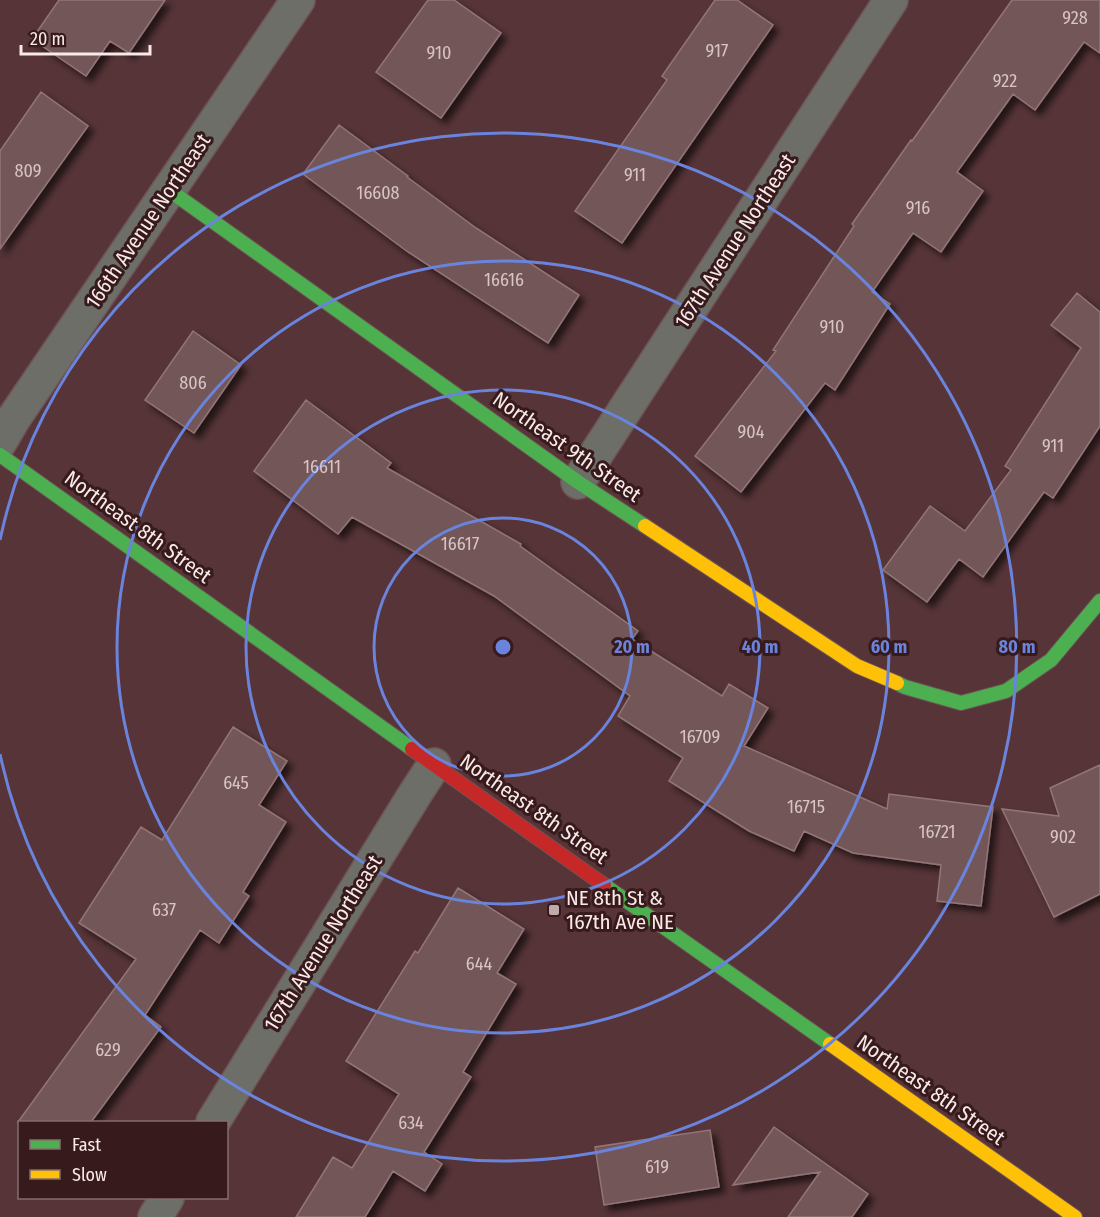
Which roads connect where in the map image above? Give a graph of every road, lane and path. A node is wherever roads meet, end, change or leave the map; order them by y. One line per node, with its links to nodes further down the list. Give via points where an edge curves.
1 (298, 0): 3 (street, 166th Avenue Northeast)
2 (891, 0): 6 (street, 167th Avenue Northeast)
3 (169, 190): 4 (street, 166th Avenue Northeast); 6 (street, Northeast 9th Street)
4 (0, 442)
5 (0, 454): 8 (street, Northeast 8th Street)
6 (578, 482): 7 (street, Northeast 9th Street, via 857,666 905,687 961,704 1006,691 1051,660)
7 (1100, 601)
8 (434, 765): 9 (street, 167th Avenue Northeast); 12 (street, Northeast 8th Street)
9 (214, 1121)
10 (166, 1199): 11 (street)
11 (155, 1217)
12 (1075, 1217)

